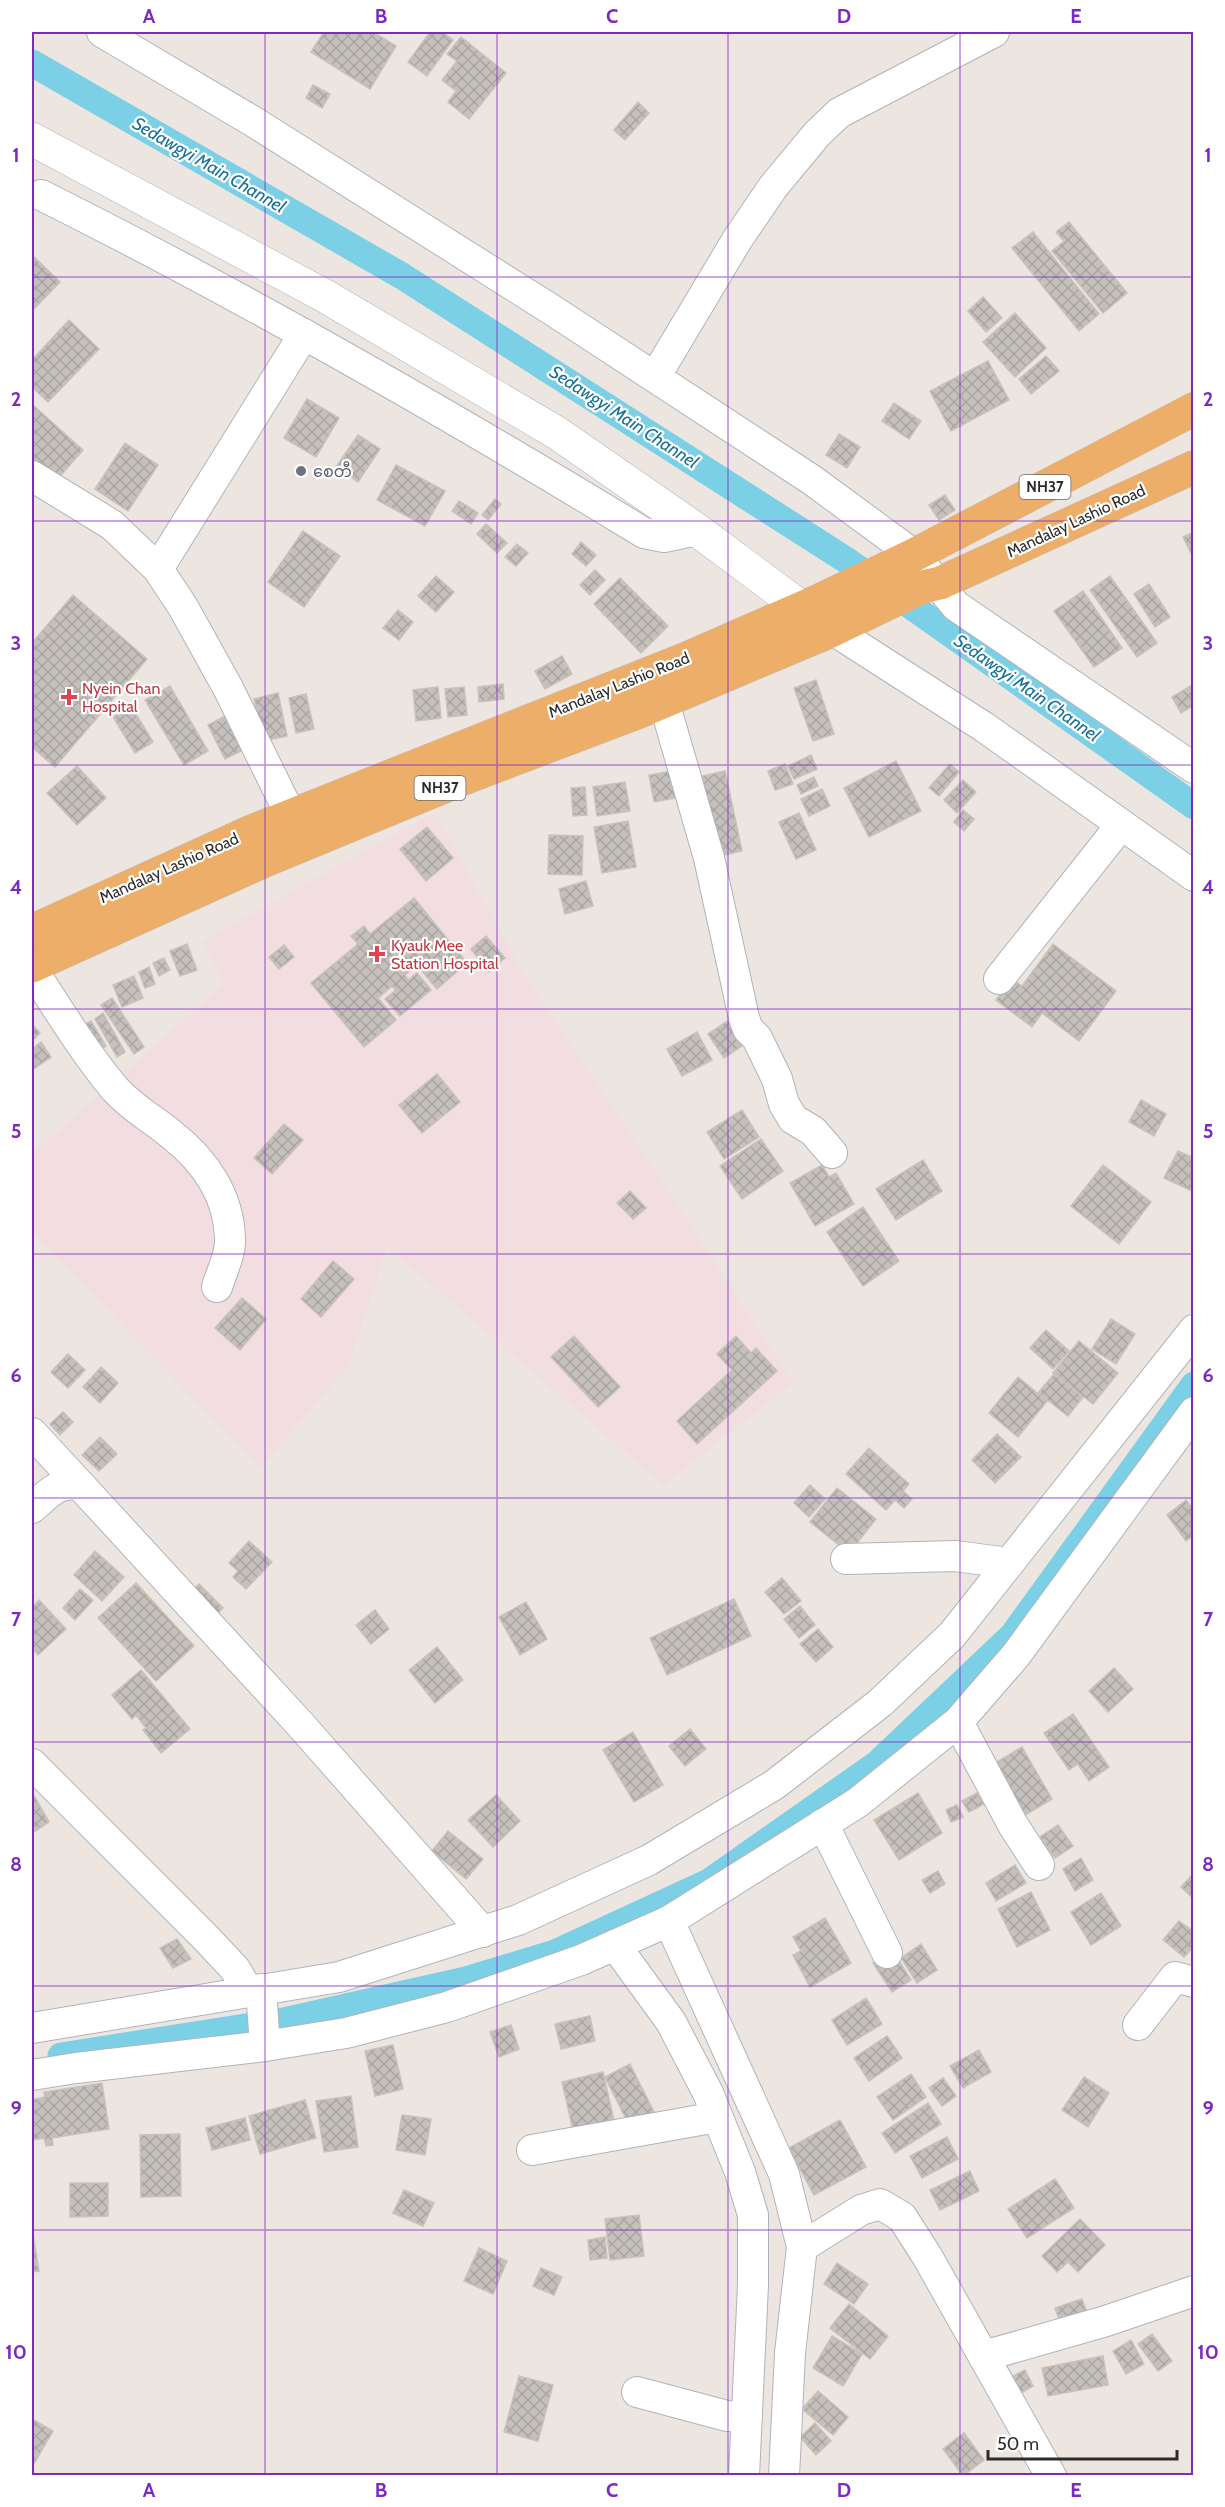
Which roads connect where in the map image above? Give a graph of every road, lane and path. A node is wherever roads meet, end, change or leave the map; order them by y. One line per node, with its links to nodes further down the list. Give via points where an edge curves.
1 (102, 32): 7 (street, via 264,128)
2 (994, 32): 7 (street, via 839,113 817,134 743,231)
3 (32, 139): 4 (street)
4 (69, 161): 5 (street); 11 (street, via 355,313 557,433)
5 (36, 200): 6 (street)
6 (304, 334): 11 (street, via 644,533 664,537); 13 (street)
7 (655, 377): 12 (street, via 812,480)
8 (1194, 409): 12 (highway, Mandalay Lashio Road / NH37)
9 (1194, 467): 14 (highway, Mandalay Lashio Road / NH37)
10 (32, 476): 13 (street, via 112,525)
11 (698, 530): 15 (street)
12 (905, 559): 14 (street); 15 (highway, Mandalay Lashio Road / NH37)
13 (158, 569): 19 (street, via 228,688)
14 (931, 585): 16 (highway, Mandalay Lashio Road / NH37); 18 (street, via 980,625)
15 (810, 604): 16 (street); 19 (highway, Mandalay Lashio Road / NH37, via 685,659)
16 (843, 625): 17 (highway, Mandalay Lashio Road / NH37); 20 (street)
17 (664, 702): 23 (highway, Mandalay Lashio Road / NH37, via 465,778 285,853); 25 (street, via 709,858 748,1029 757,1038 793,1119 813,1131)
18 (1194, 768)
19 (291, 816): 22 (highway, Mandalay Lashio Road / NH37)
20 (1121, 825): 21 (street); 24 (street)
21 (1194, 876)
22 (32, 931)
23 (32, 967): 26 (street, via 82,1046 116,1090 204,1165 223,1196 231,1240)
24 (999, 979)
25 (832, 1153)
26 (217, 1287)
27 (1194, 1330): 33 (street)
28 (1194, 1412): 34 (street, via 1016,1655)
29 (32, 1433): 30 (street)
30 (81, 1486): 31 (street, via 71,1482 58,1486); 39 (street)
31 (32, 1508)
32 (846, 1558): 33 (street, via 955,1556)
33 (1009, 1563): 39 (street, via 952,1635 888,1695 774,1785 649,1860)
34 (958, 1722): 36 (street, via 857,1803); 37 (street, via 1013,1826)
35 (32, 1764): 43 (street)
36 (823, 1824): 38 (street); 41 (street)
37 (1039, 1865)
38 (669, 1922): 40 (street); 50 (street, via 780,2164)
39 (483, 1932): 43 (street, via 339,1977)
40 (615, 1945): 46 (street, via 447,2007 346,2033); 48 (street, via 671,2022)
41 (886, 1953)
42 (1194, 1982): 44 (street, via 1175,1977)
43 (257, 1993): 45 (street); 46 (street)
44 (1138, 2025)
45 (32, 2028)
46 (264, 2041): 47 (street)
47 (32, 2075)
48 (717, 2117): 49 (street); 52 (street, via 753,2215 753,2285)
49 (532, 2150)
50 (802, 2247): 52 (street); 53 (street, via 861,2210 880,2204 902,2217)
51 (1194, 2291): 53 (street)
52 (770, 2353): 55 (street); 58 (street)
53 (984, 2356): 56 (street)
54 (637, 2392): 55 (street, via 727,2416)
55 (747, 2417): 57 (street)
56 (1042, 2472)
57 (744, 2475)
58 (784, 2475)

